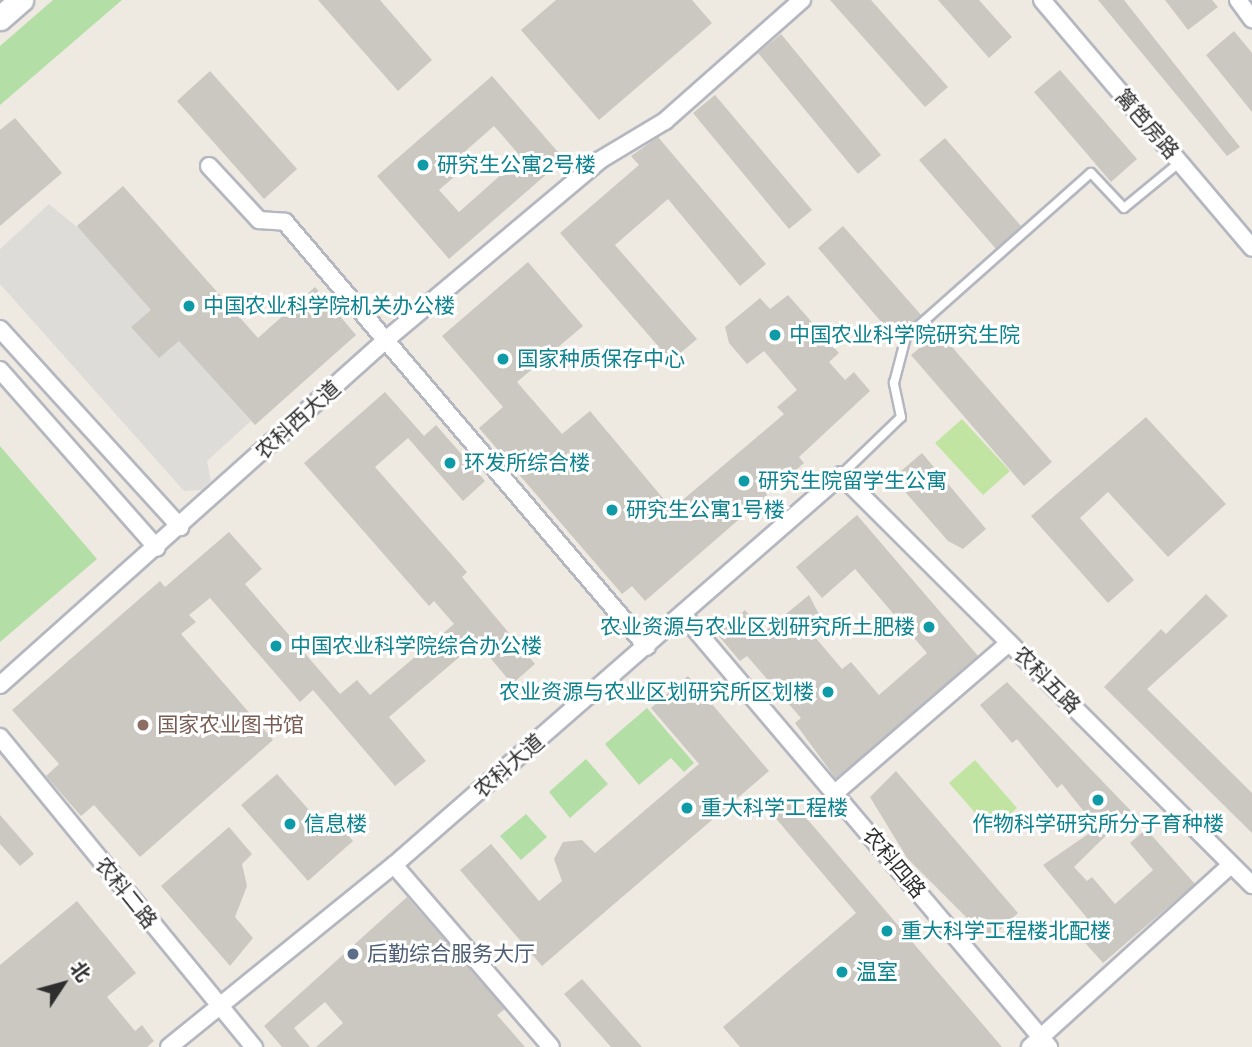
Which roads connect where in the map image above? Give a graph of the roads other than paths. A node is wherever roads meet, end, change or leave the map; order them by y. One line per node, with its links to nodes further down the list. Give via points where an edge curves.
1 (21, 0): 5 (street)
2 (802, 0): 11 (street, 农科西大道, via 665,121 600,160)
3 (1042, 0): 7 (street, 篱笆房路)
4 (1238, 0): 6 (street)
5 (0, 18)
6 (1252, 19)
7 (1180, 162): 9 (street, 篱笆房路); 13 (lane, via 1124,208 1091,173 906,337 894,383 901,417)
8 (209, 166): 11 (street, via 259,220 285,222)
9 (1252, 248)
10 (0, 329): 14 (street)
11 (387, 339): 14 (street, 农科西大道); 18 (street)
12 (0, 370): 15 (street)
13 (841, 475): 16 (street, 农科大道); 17 (street, 农科五路)
14 (180, 527): 15 (street, 农科西大道)
15 (156, 548): 19 (street, 农科西大道)
16 (684, 615): 18 (street, 农科大道); 21 (street, 农科四路)
17 (1009, 643): 21 (street); 23 (street, 农科五路)
18 (647, 648): 22 (street, 农科大道)
19 (0, 685)
20 (0, 737): 25 (street, 农科二路)
21 (835, 793): 26 (street, 农科四路)
22 (394, 865): 25 (street, 农科大道); 29 (street)
23 (1231, 865): 24 (street, 农科五路); 26 (street)
24 (1252, 885)
25 (218, 1006): 27 (street, 农科大道); 28 (street, 农科二路)
26 (1040, 1044)
27 (169, 1047)
28 (254, 1047)
29 (551, 1047)

